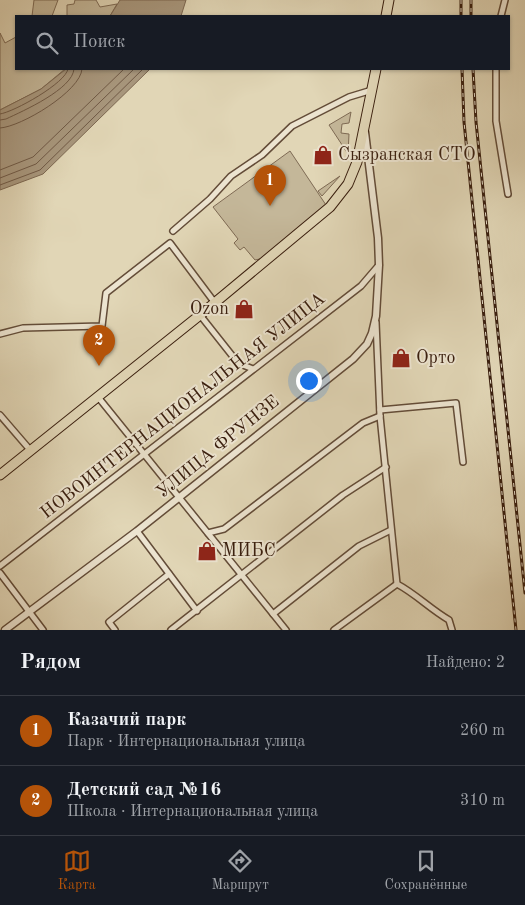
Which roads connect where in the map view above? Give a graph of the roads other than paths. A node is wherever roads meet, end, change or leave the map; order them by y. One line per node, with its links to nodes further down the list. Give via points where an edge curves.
1 (390, 0): 3 (main road)
2 (505, 0): 4 (street)
3 (386, 15)
4 (501, 15)
5 (376, 70): 7 (main road)
6 (496, 70): 11 (street, via 496,121)
7 (372, 90): 8 (main road); 12 (street, via 349,97 292,126 262,155 231,176)
8 (364, 127): 9 (main road); 10 (street, УЛИЦА ФРУНЗЕ)
9 (357, 162): 10 (street, via 364,160); 14 (main road, via 348,184 330,207)
10 (369, 163): 13 (street, УЛИЦА ФРУНЗЕ)
11 (508, 194)
12 (173, 231)
13 (379, 265): 16 (street, УЛИЦА ФРУНЗЕ); 18 (street, НОВОИНТЕРНАЦИОНАЛЬНАЯ УЛИЦА, via 361,286)
14 (215, 302): 15 (main road); 17 (street, via 170,243 106,293 102,326 23,328)
15 (200, 315): 18 (street, via 238,363); 19 (main road)
16 (376, 316): 20 (street); 27 (street, УЛИЦА ФРУНЗЕ, via 367,344 357,356)
17 (0, 334)
18 (253, 369): 23 (street, НОВОИНТЕРНАЦИОНАЛЬНАЯ УЛИЦА)
19 (98, 397): 22 (main road); 23 (street)
20 (380, 413): 24 (street, via 456,403); 25 (street); 30 (street, via 224,529)
21 (0, 415): 22 (street)
22 (31, 451): 26 (main road)
23 (144, 454): 27 (street); 31 (street, НОВОИНТЕРНАЦИОНАЛЬНАЯ УЛИЦА)
24 (463, 462)
25 (386, 467): 28 (street); 34 (street, via 343,495)
26 (0, 476)
27 (179, 498): 29 (street, УЛИЦА ФРУНЗЕ); 30 (street)
28 (390, 530): 35 (street); 38 (street, via 359,546)
29 (137, 531): 33 (street); 37 (street, УЛИЦА ФРУНЗЕ)
30 (208, 533): 34 (street)
31 (0, 566)
32 (0, 573): 37 (street)
33 (168, 574): 36 (street); 41 (street, via 109,622)
34 (242, 576): 36 (street); 38 (street)
35 (397, 584): 44 (street); 45 (street, via 413,592 430,609 449,620)
36 (196, 611): 42 (street)
37 (30, 612): 39 (street, УЛИЦА ФРУНЗЕ); 40 (street)
38 (273, 614): 43 (street)
39 (5, 630)
40 (43, 630)
41 (115, 630)
42 (171, 630)
43 (286, 630)
44 (334, 630)
45 (452, 630)

